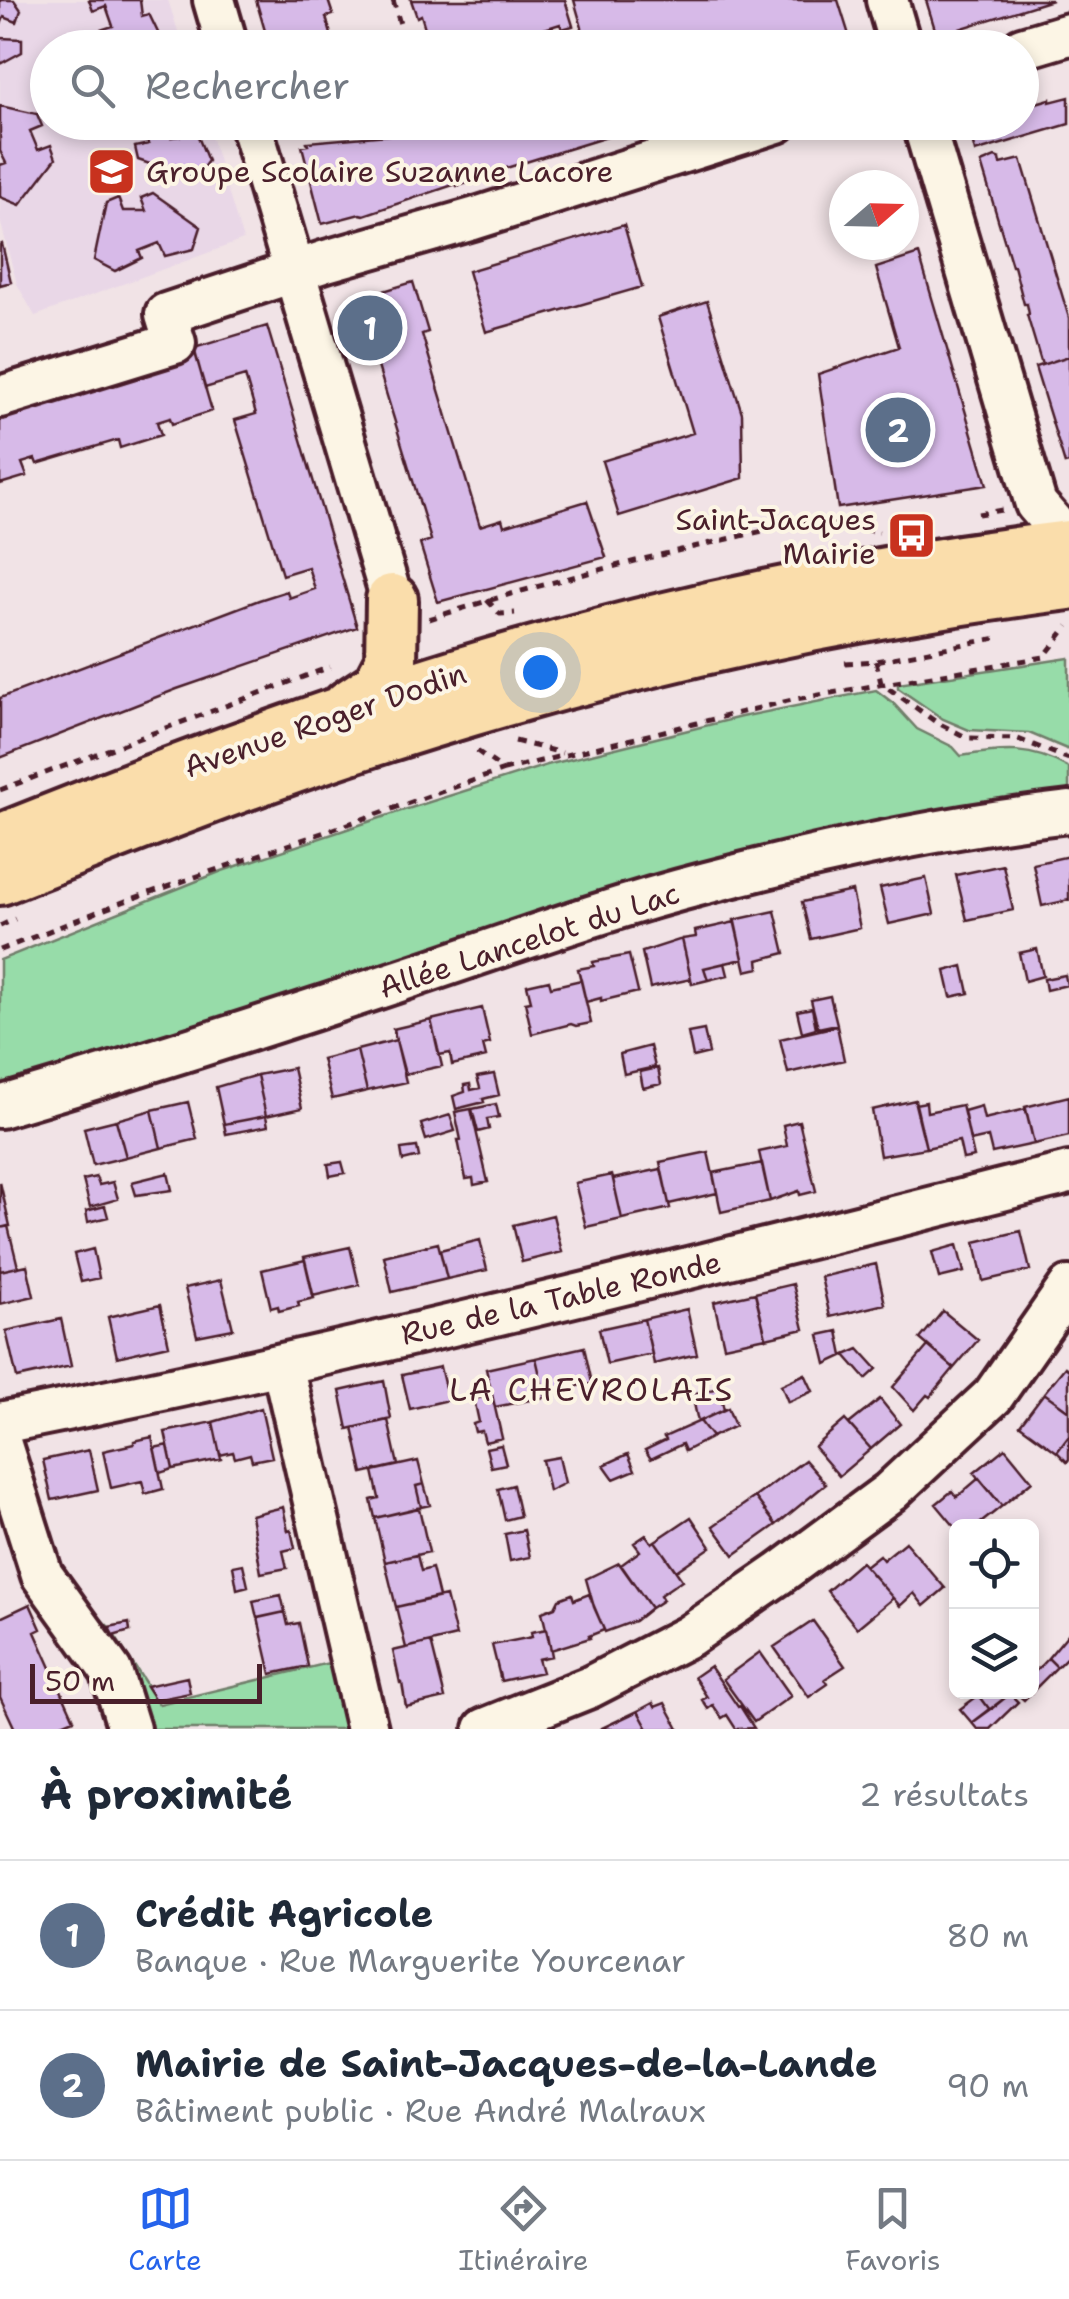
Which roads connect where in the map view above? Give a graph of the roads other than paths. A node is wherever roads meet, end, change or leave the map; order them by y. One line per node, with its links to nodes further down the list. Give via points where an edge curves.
1 (214, 0): 3 (street)
2 (887, 0): 4 (street)
3 (223, 30)
4 (896, 30)
5 (1069, 34): 6 (street)
6 (1039, 43)
7 (255, 140): 10 (street)
8 (721, 140): 10 (street)
9 (929, 140): 12 (street, via 1036,504)
10 (295, 272): 11 (street, via 166,314 175,343); 14 (street)
11 (0, 397)
12 (1069, 534)
13 (1069, 546): 16 (main road, Avenue Roger Dodin, via 710,609 522,656)
14 (392, 600): 16 (main road, via 391,661 378,686)
15 (1062, 606): 19 (main road, Avenue Roger Dodin, via 872,614 552,687 276,773)
16 (337, 713): 18 (main road, Avenue Roger Dodin)
17 (1069, 812): 20 (street, Allée Lancelot du Lac, via 859,847 704,884)
18 (0, 840)
19 (0, 879)
20 (0, 1107)
21 (1069, 1173): 23 (street, Rue de la Table Ronde)
22 (1069, 1288): 28 (street, via 992,1396 890,1492 690,1636 590,1687)
23 (282, 1364): 24 (street, Rue de la Table Ronde); 27 (street)
24 (0, 1423)
25 (0, 1442): 26 (street, via 42,1576 111,1672)
26 (129, 1729)
27 (366, 1729)
28 (485, 1729)

